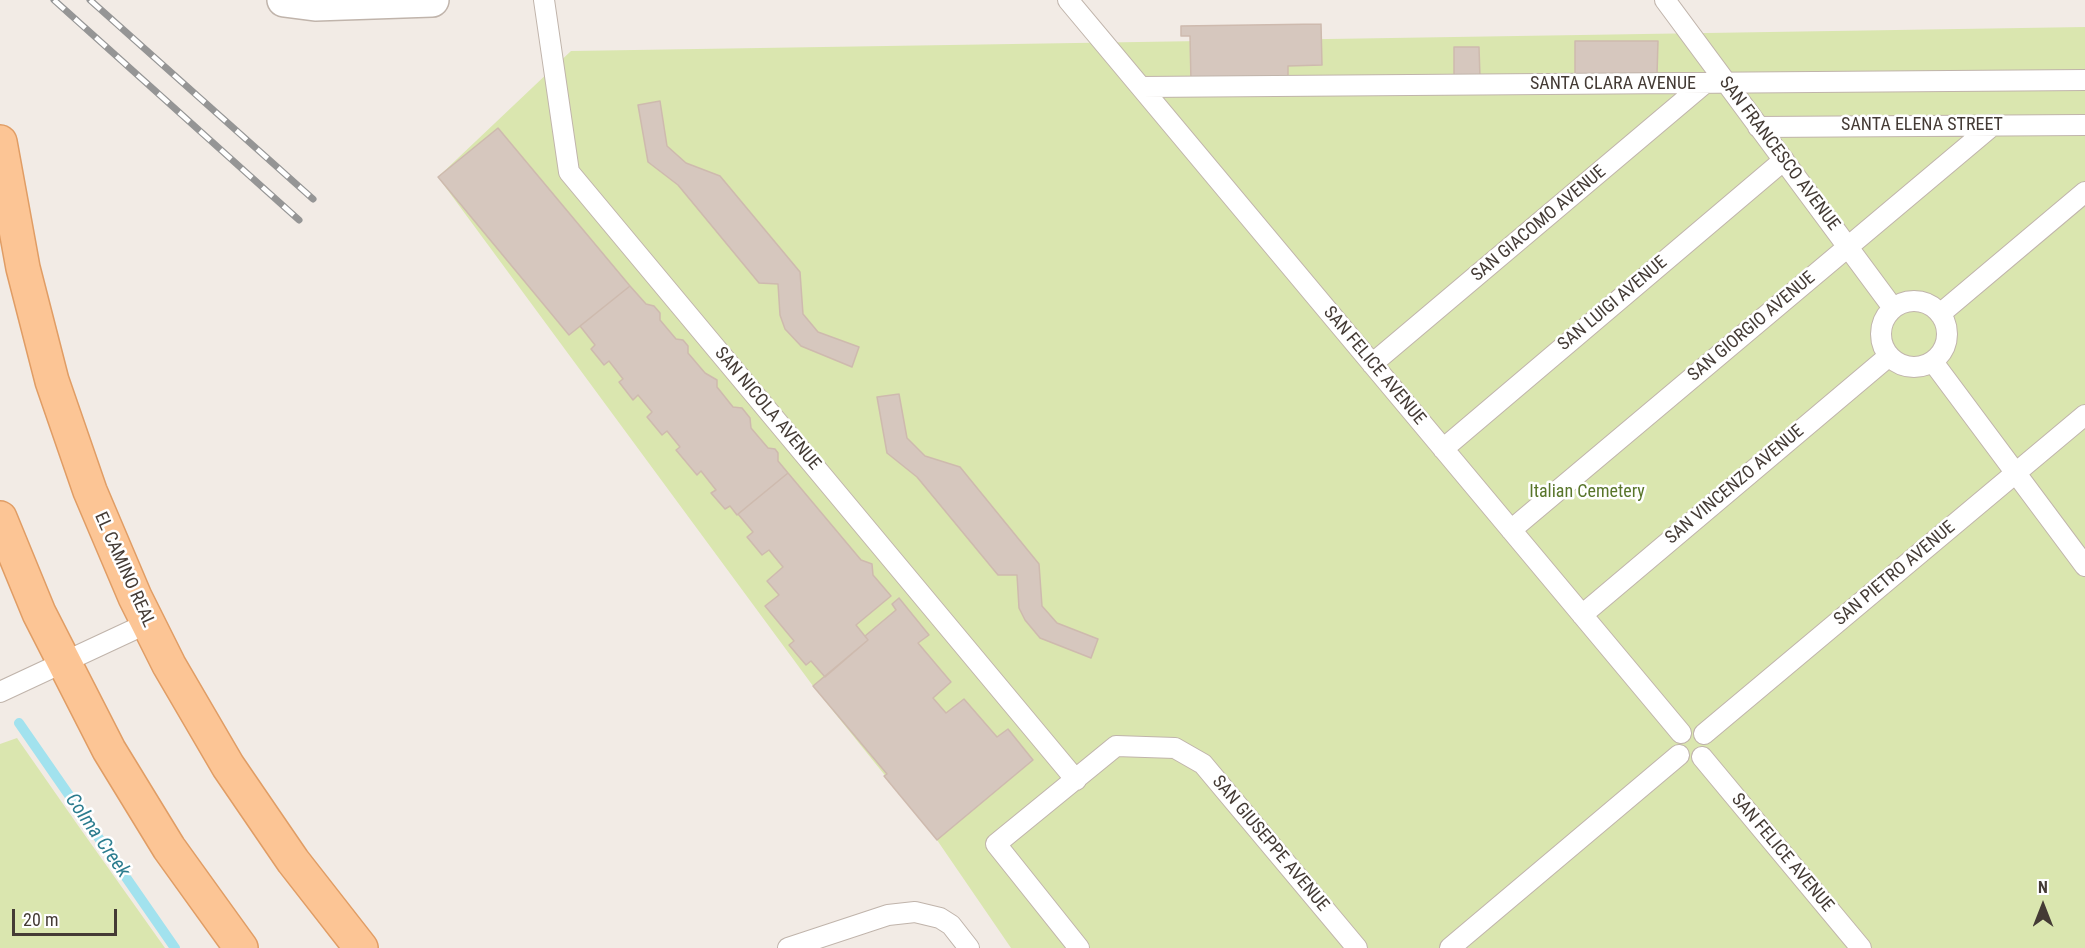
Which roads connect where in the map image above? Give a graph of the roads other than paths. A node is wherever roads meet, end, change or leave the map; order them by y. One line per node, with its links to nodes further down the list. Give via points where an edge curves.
1 (284, 0): 2 (street, via 315,4)
2 (432, 0)
3 (544, 0): 36 (lane, SAN NICOLA AVENUE, via 569,172)
4 (1068, 0): 9 (lane, SAN FELICE AVENUE)
5 (1665, 0): 8 (lane, SAN FRANCESCO AVENUE)
6 (2085, 80): 8 (lane, SANTA CLARA AVENUE)
7 (1705, 83): 8 (lane, SANTA CLARA AVENUE); 9 (lane, SANTA CLARA AVENUE); 21 (lane, SAN GIACOMO AVENUE)
8 (1726, 83): 12 (lane, SAN FRANCESCO AVENUE)
9 (1141, 87): 21 (lane, SAN FELICE AVENUE)
10 (2085, 124): 11 (lane, SANTA ELENA STREET)
11 (1993, 125): 12 (lane, SANTA ELENA STREET); 16 (lane, SAN GIORGIO AVENUE)
12 (1758, 127): 14 (lane, SAN FRANCESCO AVENUE)
13 (0, 142): 29 (main road, EL CAMINO REAL, via 23,268 52,381 90,491)
14 (1784, 160): 16 (lane, SAN FRANCESCO AVENUE); 23 (lane, SAN LUIGI AVENUE)
15 (2085, 192): 18 (lane)
16 (1848, 246): 17 (lane, SAN FRANCESCO AVENUE); 26 (lane, SAN GIORGIO AVENUE)
17 (1893, 308): 18 (lane, via 1914,300 1926,303); 19 (lane, via 1881,327)
18 (1940, 314): 20 (lane, via 1947,326 1947,336 1940,356)
19 (1889, 356): 20 (lane, via 1910,367); 28 (lane, SAN VINCENZO AVENUE)
20 (1933, 362): 24 (lane)
21 (1372, 364): 23 (lane, SAN FELICE AVENUE)
22 (2085, 414): 24 (lane, SAN PIETRO AVENUE)
23 (1443, 449): 26 (lane, SAN FELICE AVENUE)
24 (2016, 473): 27 (lane); 33 (lane, SAN PIETRO AVENUE)
25 (0, 518): 30 (main road)
26 (1511, 530): 28 (lane, SAN FELICE AVENUE)
27 (2085, 566)
28 (1582, 615): 32 (lane, SAN FELICE AVENUE)
29 (148, 623): 30 (lane); 38 (main road, EL CAMINO REAL, via 188,699 249,799)
30 (63, 663): 31 (lane); 37 (main road, via 148,817)
31 (0, 692)
32 (1681, 733): 33 (lane, via 1691,729); 34 (lane, via 1675,742)
33 (1704, 734): 35 (lane, via 1708,746)
34 (1679, 756): 35 (lane, via 1689,761); 43 (lane)
35 (1702, 757): 44 (lane, SAN FELICE AVENUE)
36 (1076, 780): 41 (lane, via 996,844); 42 (lane, SAN GIUSEPPE AVENUE, via 1116,746 1174,748 1203,764)
37 (242, 948)
38 (361, 948)
39 (788, 948): 40 (lane, via 888,915 915,912 946,921)
40 (969, 948)
41 (1079, 948)
42 (1357, 948)
43 (1450, 948)
44 (1861, 948)

